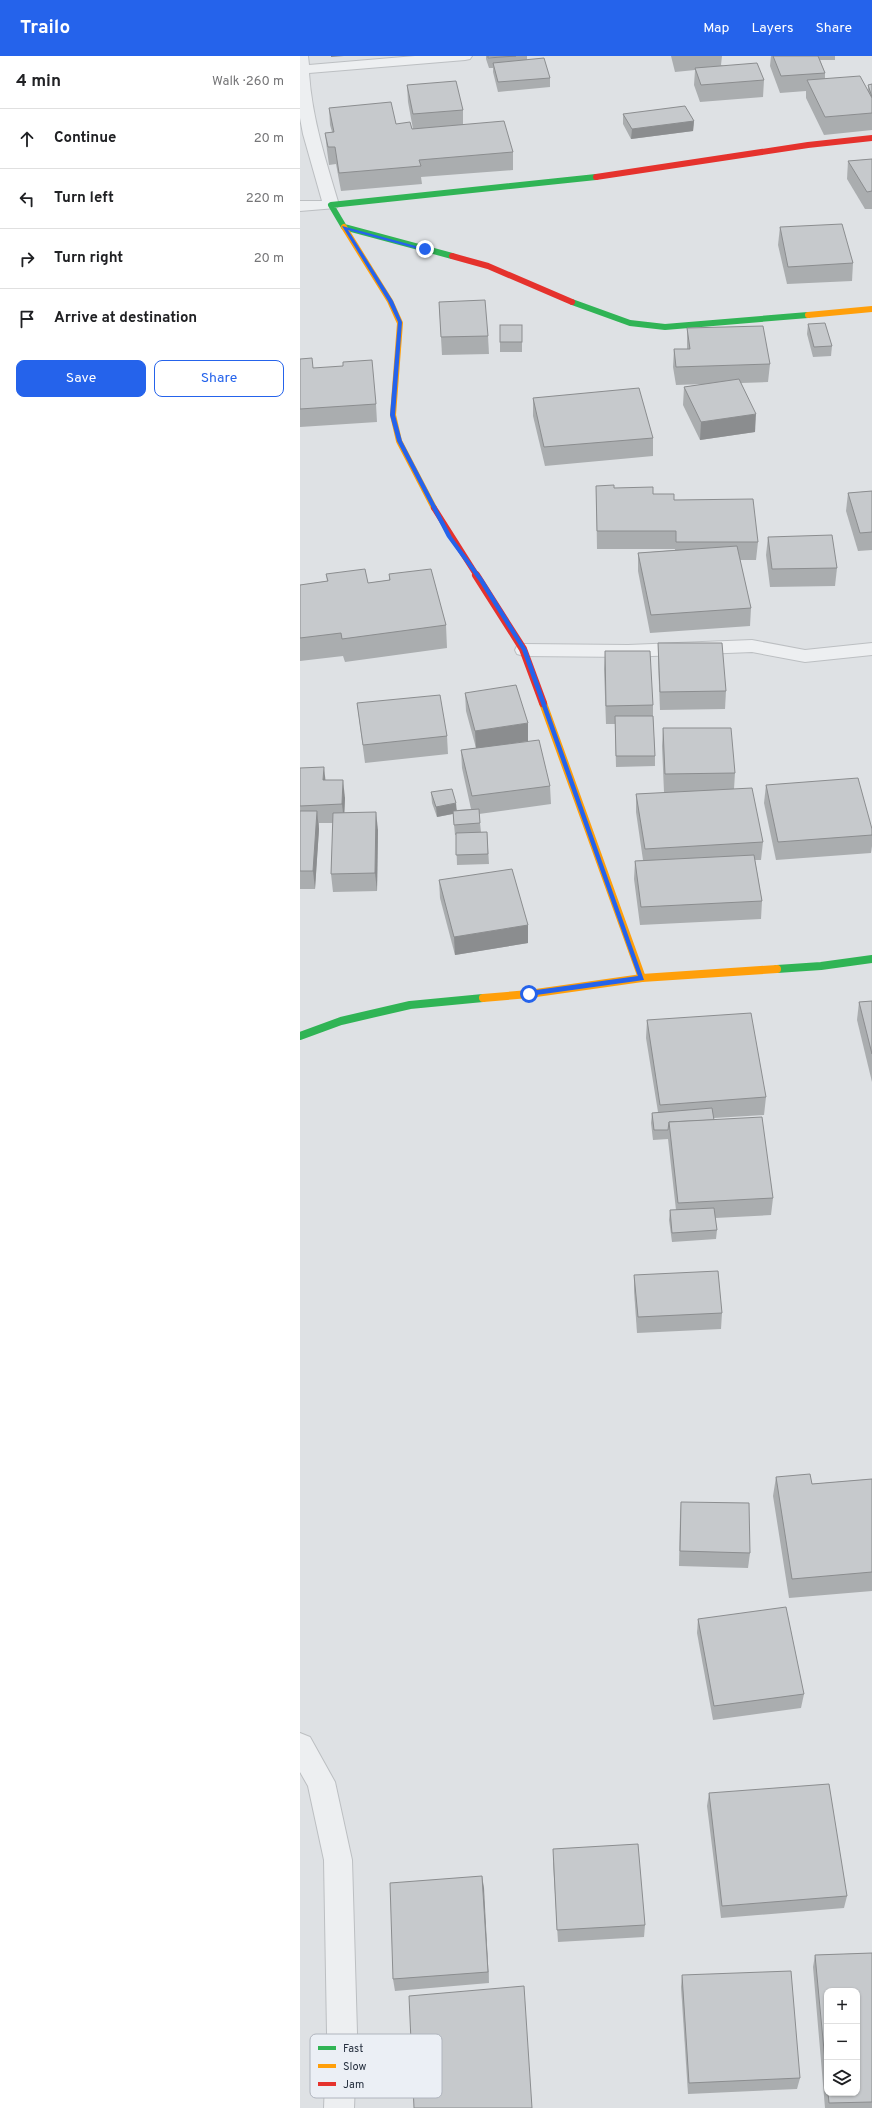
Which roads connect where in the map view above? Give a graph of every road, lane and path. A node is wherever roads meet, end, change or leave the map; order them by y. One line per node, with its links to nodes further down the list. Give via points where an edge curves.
1 (465, 56): 2 (street)
2 (301, 65): 5 (street, via 310,134)
3 (872, 138): 5 (street, via 808,144 618,174 448,195)
4 (300, 206): 5 (street)
5 (331, 206): 6 (street)
6 (344, 227): 7 (street, via 488,266 630,324 665,327); 9 (street, via 390,301 400,322 393,415 399,441 449,537 481,580)
7 (872, 309)
8 (872, 649): 9 (street, via 805,656 752,646 628,651)
9 (524, 650): 11 (street)
10 (872, 959): 11 (street, via 822,966)
11 (642, 978): 12 (street, via 529,994 410,1005 341,1022)
12 (300, 1036)
13 (300, 1746): 14 (street, via 321,1782 338,1860)
14 (342, 2034)
15 (340, 2098): 16 (street)
16 (340, 2108)

